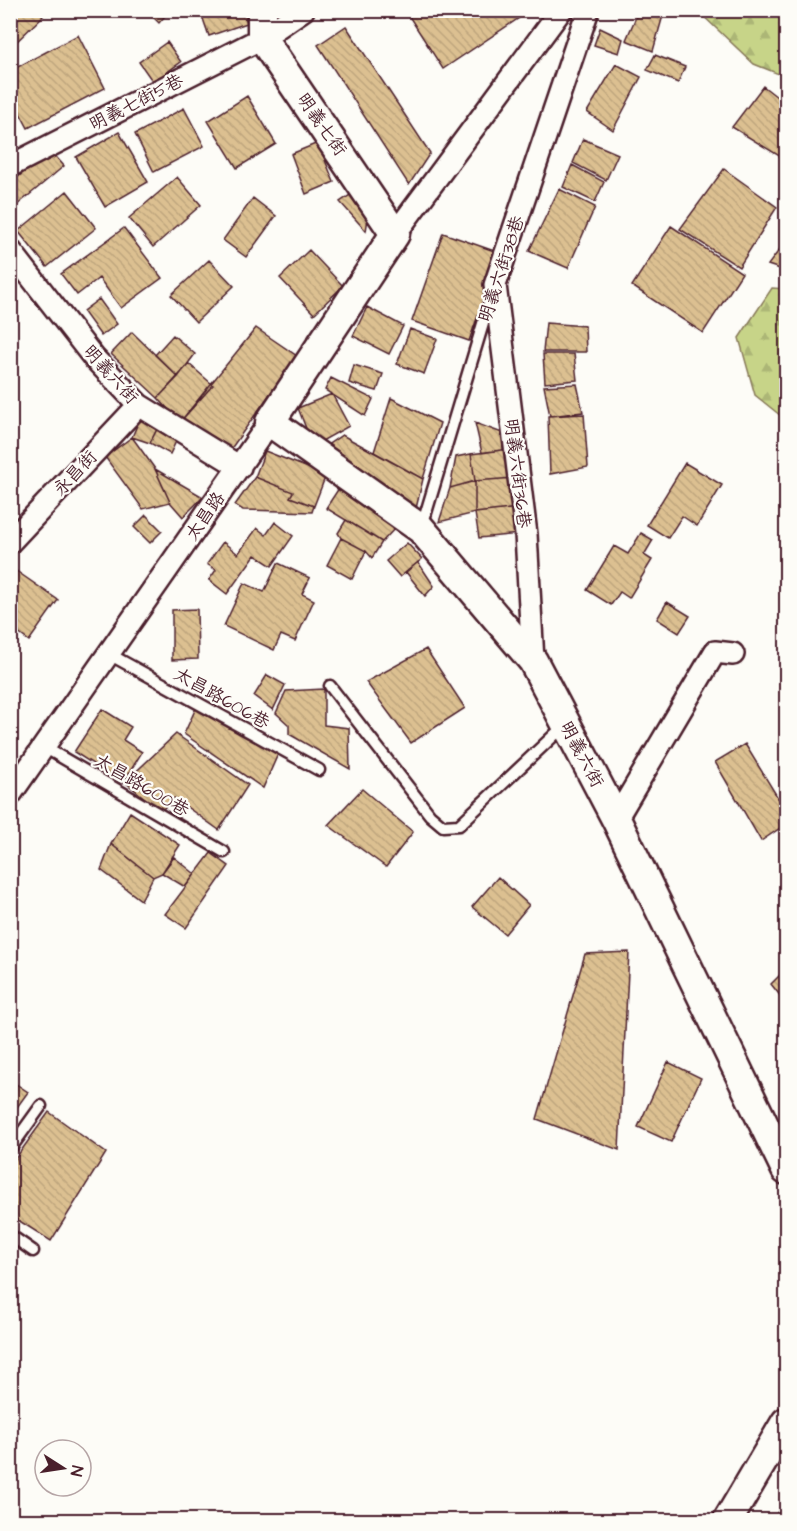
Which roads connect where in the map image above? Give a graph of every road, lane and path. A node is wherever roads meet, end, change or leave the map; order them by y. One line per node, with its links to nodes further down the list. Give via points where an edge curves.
1 (303, 10): 4 (street, 明義七街5巷)
2 (561, 10): 6 (street)
3 (588, 10): 8 (street, 明義六街38巷)
4 (262, 24): 5 (street, 明義七街5巷); 6 (street, 明義七街)
5 (10, 166)
6 (395, 234): 10 (street, 太昌路)
7 (10, 250): 9 (street, 明義六街, via 94,358)
8 (495, 285): 12 (lane, 明義六街38巷); 16 (street, 明義六街36巷, via 526,534)
9 (139, 405): 11 (street, 明義六街); 13 (street, 永昌街)
10 (270, 422): 11 (street, 太昌路); 12 (street, 明義六街)
11 (240, 467): 14 (street, 太昌路)
12 (421, 529): 16 (street, 明義六街)
13 (10, 542)
14 (109, 654): 19 (street, 太昌路); 20 (lane, 太昌路606巷)
15 (734, 654): 22 (street, via 715,652)
16 (533, 661): 18 (street, 明義六街)
17 (330, 686): 18 (lane, via 430,815 443,826 459,825)
18 (567, 724): 22 (street, 明義六街)
19 (44, 747): 21 (street, 太昌路); 23 (lane, 太昌路600巷)
20 (319, 771)
21 (10, 795)
22 (616, 819): 26 (street, 明義六街)
23 (224, 852)
24 (41, 1106): 25 (lane)
25 (10, 1149)
26 (786, 1170)
27 (10, 1235): 28 (lane)
28 (33, 1251)
29 (786, 1422): 30 (street)
30 (728, 1521)

